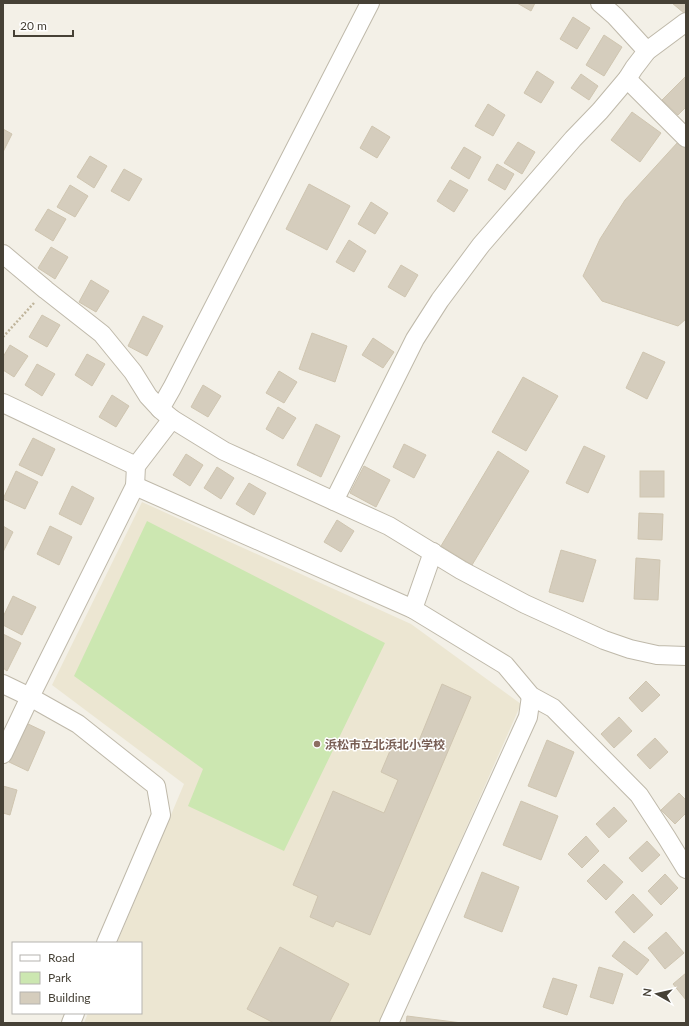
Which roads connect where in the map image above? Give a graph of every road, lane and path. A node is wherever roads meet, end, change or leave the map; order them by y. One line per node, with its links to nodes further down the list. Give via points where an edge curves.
1 (370, 3): 11 (street, via 172,388)
2 (600, 3): 4 (street)
3 (686, 22): 4 (street)
4 (647, 51): 5 (street)
5 (627, 79): 6 (street); 14 (street, via 480,245 440,300 415,339)
6 (686, 138)
7 (3, 254): 8 (street)
8 (46, 290): 9 (path); 11 (street, via 102,334 133,372 148,396)
9 (3, 337)
10 (3, 403): 12 (street)
11 (166, 414): 12 (street); 14 (street, via 224,451)
12 (136, 466): 13 (street)
13 (136, 486): 16 (street); 20 (street)
14 (334, 500): 15 (street, via 389,526)
15 (433, 552): 16 (street); 17 (street, via 525,604 604,640 657,655)
16 (413, 609): 19 (street, via 505,665)
17 (686, 656)
18 (3, 684): 20 (street)
19 (531, 696): 22 (street, via 553,708 639,795); 26 (street, via 528,717)
20 (30, 697): 21 (street); 23 (street, via 78,724 156,786 161,815)
21 (3, 754)
22 (686, 869)
23 (106, 942)
24 (76, 1014): 25 (street)
25 (71, 1023)
26 (389, 1023)

